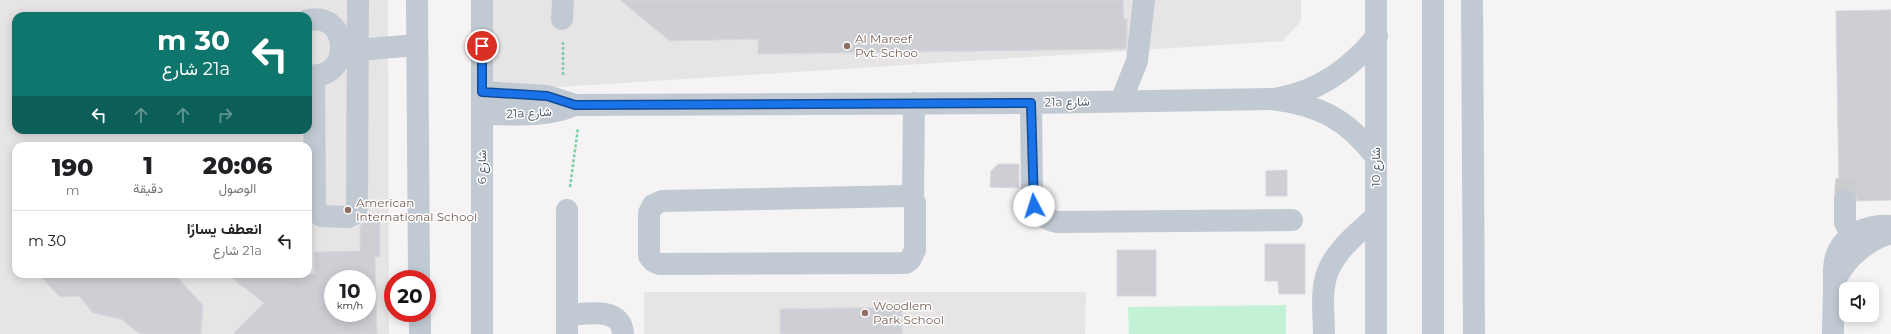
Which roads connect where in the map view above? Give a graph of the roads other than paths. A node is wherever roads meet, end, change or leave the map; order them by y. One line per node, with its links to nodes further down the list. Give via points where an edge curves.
1 (358, 0): 11 (street)
2 (417, 0): 10 (street)
3 (482, 0): 13 (street, شارع 6)
4 (1144, 0): 16 (street, via 1137,61)
5 (1376, 0): 9 (street, شارع 10)
6 (1433, 0): 39 (street)
7 (1472, 0): 40 (street)
8 (312, 13): 11 (street, via 331,25)
9 (1377, 36): 14 (street, 21a شارع, via 1353,62 1331,78 1293,96); 21 (street, شارع 10)
10 (417, 45): 11 (street); 30 (street)
11 (350, 50): 12 (street, via 324,74); 15 (street, via 357,207 355,214 348,217 321,216 316,207)
12 (312, 75)
13 (482, 92): 19 (street, 21a شارع, via 547,96); 20 (street, شارع 6)
14 (1272, 99): 16 (street, 21a شارع); 21 (street, 21a شارع, via 1306,105 1332,116 1349,127)
15 (312, 101)
16 (1121, 101): 18 (street, 21a شارع)
17 (914, 103): 18 (street, 21a شارع); 19 (street, 21a شارع); 22 (street)
18 (1031, 103): 26 (street, via 1032,196 1039,215 1047,220)
19 (575, 105): 20 (street, 21a شارع, via 542,114)
20 (482, 114): 35 (street, شارع 6)
21 (1376, 157): 25 (street, شارع 10)
22 (913, 198): 22 (street, via 662,201 653,205 649,213 649,256 659,264 906,263 915,250)
23 (1845, 201): 29 (street, via 1845,223)
24 (567, 210): 33 (street)
25 (1376, 216): 37 (street, via 1333,260 1327,270 1324,282); 38 (street, شارع 10)
26 (1292, 220)
27 (1891, 226): 29 (street, via 1864,228)
28 (1891, 233): 31 (street, via 1859,250 1844,266)
29 (1852, 235): 31 (street, via 1842,244 1836,257)
30 (419, 270)
31 (1834, 284): 41 (street)
32 (420, 322): 34 (street)
33 (567, 324): 36 (street, via 608,314 620,320)
34 (420, 334)
35 (482, 334)
36 (623, 334)
37 (1324, 334)
38 (1376, 334)
39 (1433, 334)
40 (1474, 334)
41 (1833, 334)

